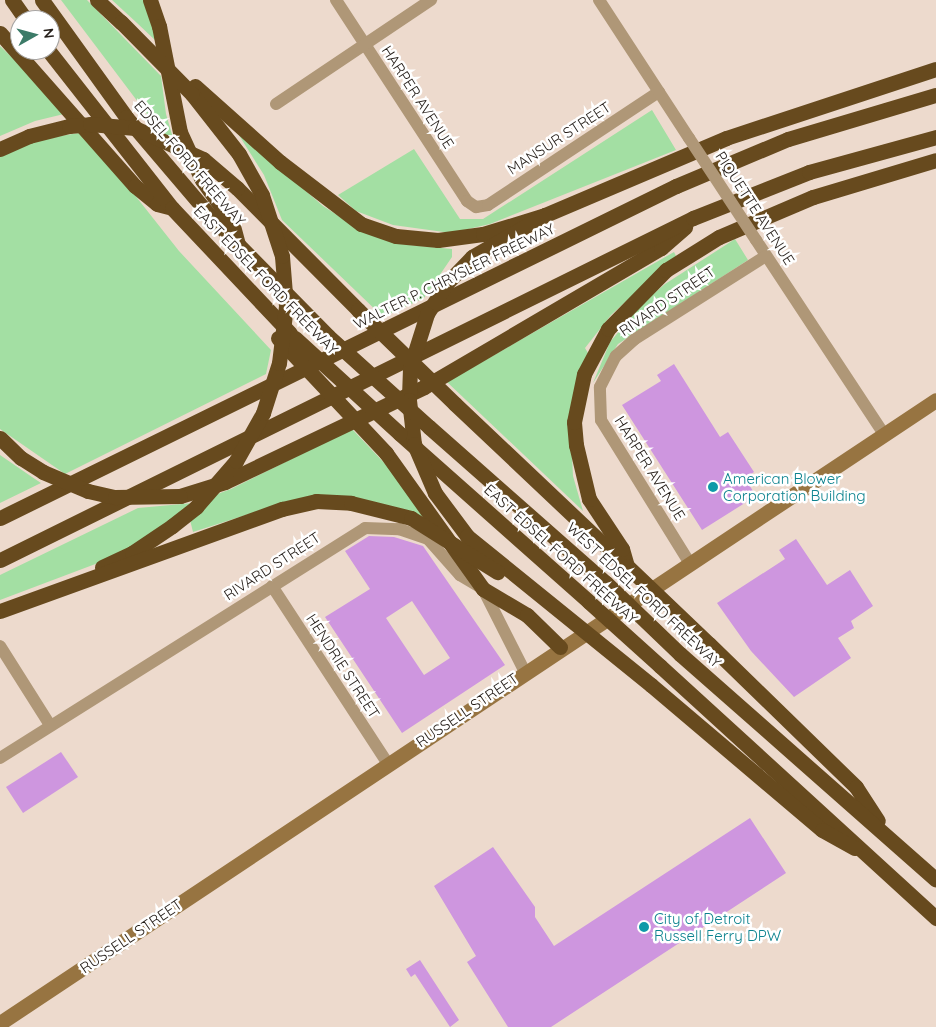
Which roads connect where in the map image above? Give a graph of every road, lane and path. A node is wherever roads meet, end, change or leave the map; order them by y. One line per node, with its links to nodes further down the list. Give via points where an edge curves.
1 (42, 0): 22 (highway, EDSEL FORD FREEWAY, via 126,118)
2 (97, 0): 11 (highway, bridge)
3 (150, 0): 22 (highway, via 159,26 180,132 202,180 232,222)
4 (336, 0): 8 (street, HARPER AVENUE)
5 (431, 0): 8 (street)
6 (599, 0): 12 (street, PIQUETTE AVENUE)
7 (0, 33): 19 (highway, via 135,186 157,204)
8 (365, 43): 14 (street); 18 (street, HARPER AVENUE, via 466,201)
9 (56, 60): 19 (highway)
10 (936, 70): 20 (highway, via 726,138)
11 (193, 90): 20 (highway, via 320,195 373,229 414,239 458,239); 34 (highway, bridge, via 239,154 262,194 282,256 286,306 279,364 263,412 236,461 196,506 172,526)
12 (659, 92): 18 (street, MANSUR STREET, via 488,205); 23 (street, PIQUETTE AVENUE, bridge)
13 (936, 95): 30 (highway, WALTER P. CHRYSLER FREEWAY, via 788,140 676,186)
14 (276, 104)
15 (936, 137): 21 (highway, via 809,172)
16 (0, 150): 31 (highway, bridge, via 29,136 90,124 135,128 203,159 237,188 455,404)
17 (936, 160): 31 (highway, via 813,197 719,237 666,270 623,311 593,355 578,398 574,422 583,485)
18 (476, 207)
19 (172, 208): 24 (highway, EAST EDSEL FORD FREEWAY)
20 (545, 215): 38 (highway, bridge, via 488,246 447,282 420,331 410,368 408,400 414,444 444,508 479,546)
21 (693, 218): 29 (highway, bridge, via 661,248 424,387 225,482 180,496 115,497 79,488 43,472); 32 (highway)
22 (238, 245): 25 (highway, EDSEL FORD FREEWAY)
23 (766, 256): 26 (street, RIVARD STREET, via 634,338 616,356); 28 (street, PIQUETTE AVENUE)
24 (262, 305): 36 (highway, bridge, via 275,335 386,453); 46 (highway, EAST EDSEL FORD FREEWAY, bridge, via 400,434)
25 (328, 336): 45 (highway, WEST EDSEL FORD FREEWAY, bridge, via 606,583 680,654)
26 (600, 387): 33 (street, HARPER AVENUE, via 601,420)
27 (936, 400): 28 (street, RUSSELL STREET)
28 (884, 434): 33 (street, RUSSELL STREET)
29 (0, 438)
30 (0, 518)
31 (595, 526): 45 (highway, bridge, via 627,566 856,787)
32 (0, 560)
33 (689, 562): 40 (street, RUSSELL STREET)
34 (76, 583): 37 (highway); 38 (highway, bridge, via 282,509 316,501 351,504 411,518)
35 (272, 586): 36 (street, RIVARD STREET, via 348,536 365,528 384,526 428,539 460,575); 42 (street, RIVARD STREET); 44 (street, HENDRIE STREET)
36 (483, 588): 40 (highway, via 527,615); 41 (street)
37 (0, 611)
38 (559, 612): 46 (highway, bridge, via 651,685 822,830 841,843)
39 (0, 646): 42 (street)
40 (560, 648): 41 (street, RUSSELL STREET)
41 (525, 672): 44 (street, RUSSELL STREET)
42 (50, 725): 43 (street, RIVARD STREET)
43 (0, 758)
44 (388, 764): 49 (street, RUSSELL STREET)
45 (882, 829): 47 (highway, WEST EDSEL FORD FREEWAY)
46 (866, 853): 48 (highway, EAST EDSEL FORD FREEWAY)
47 (936, 880)
48 (936, 918)
49 (0, 1023)

